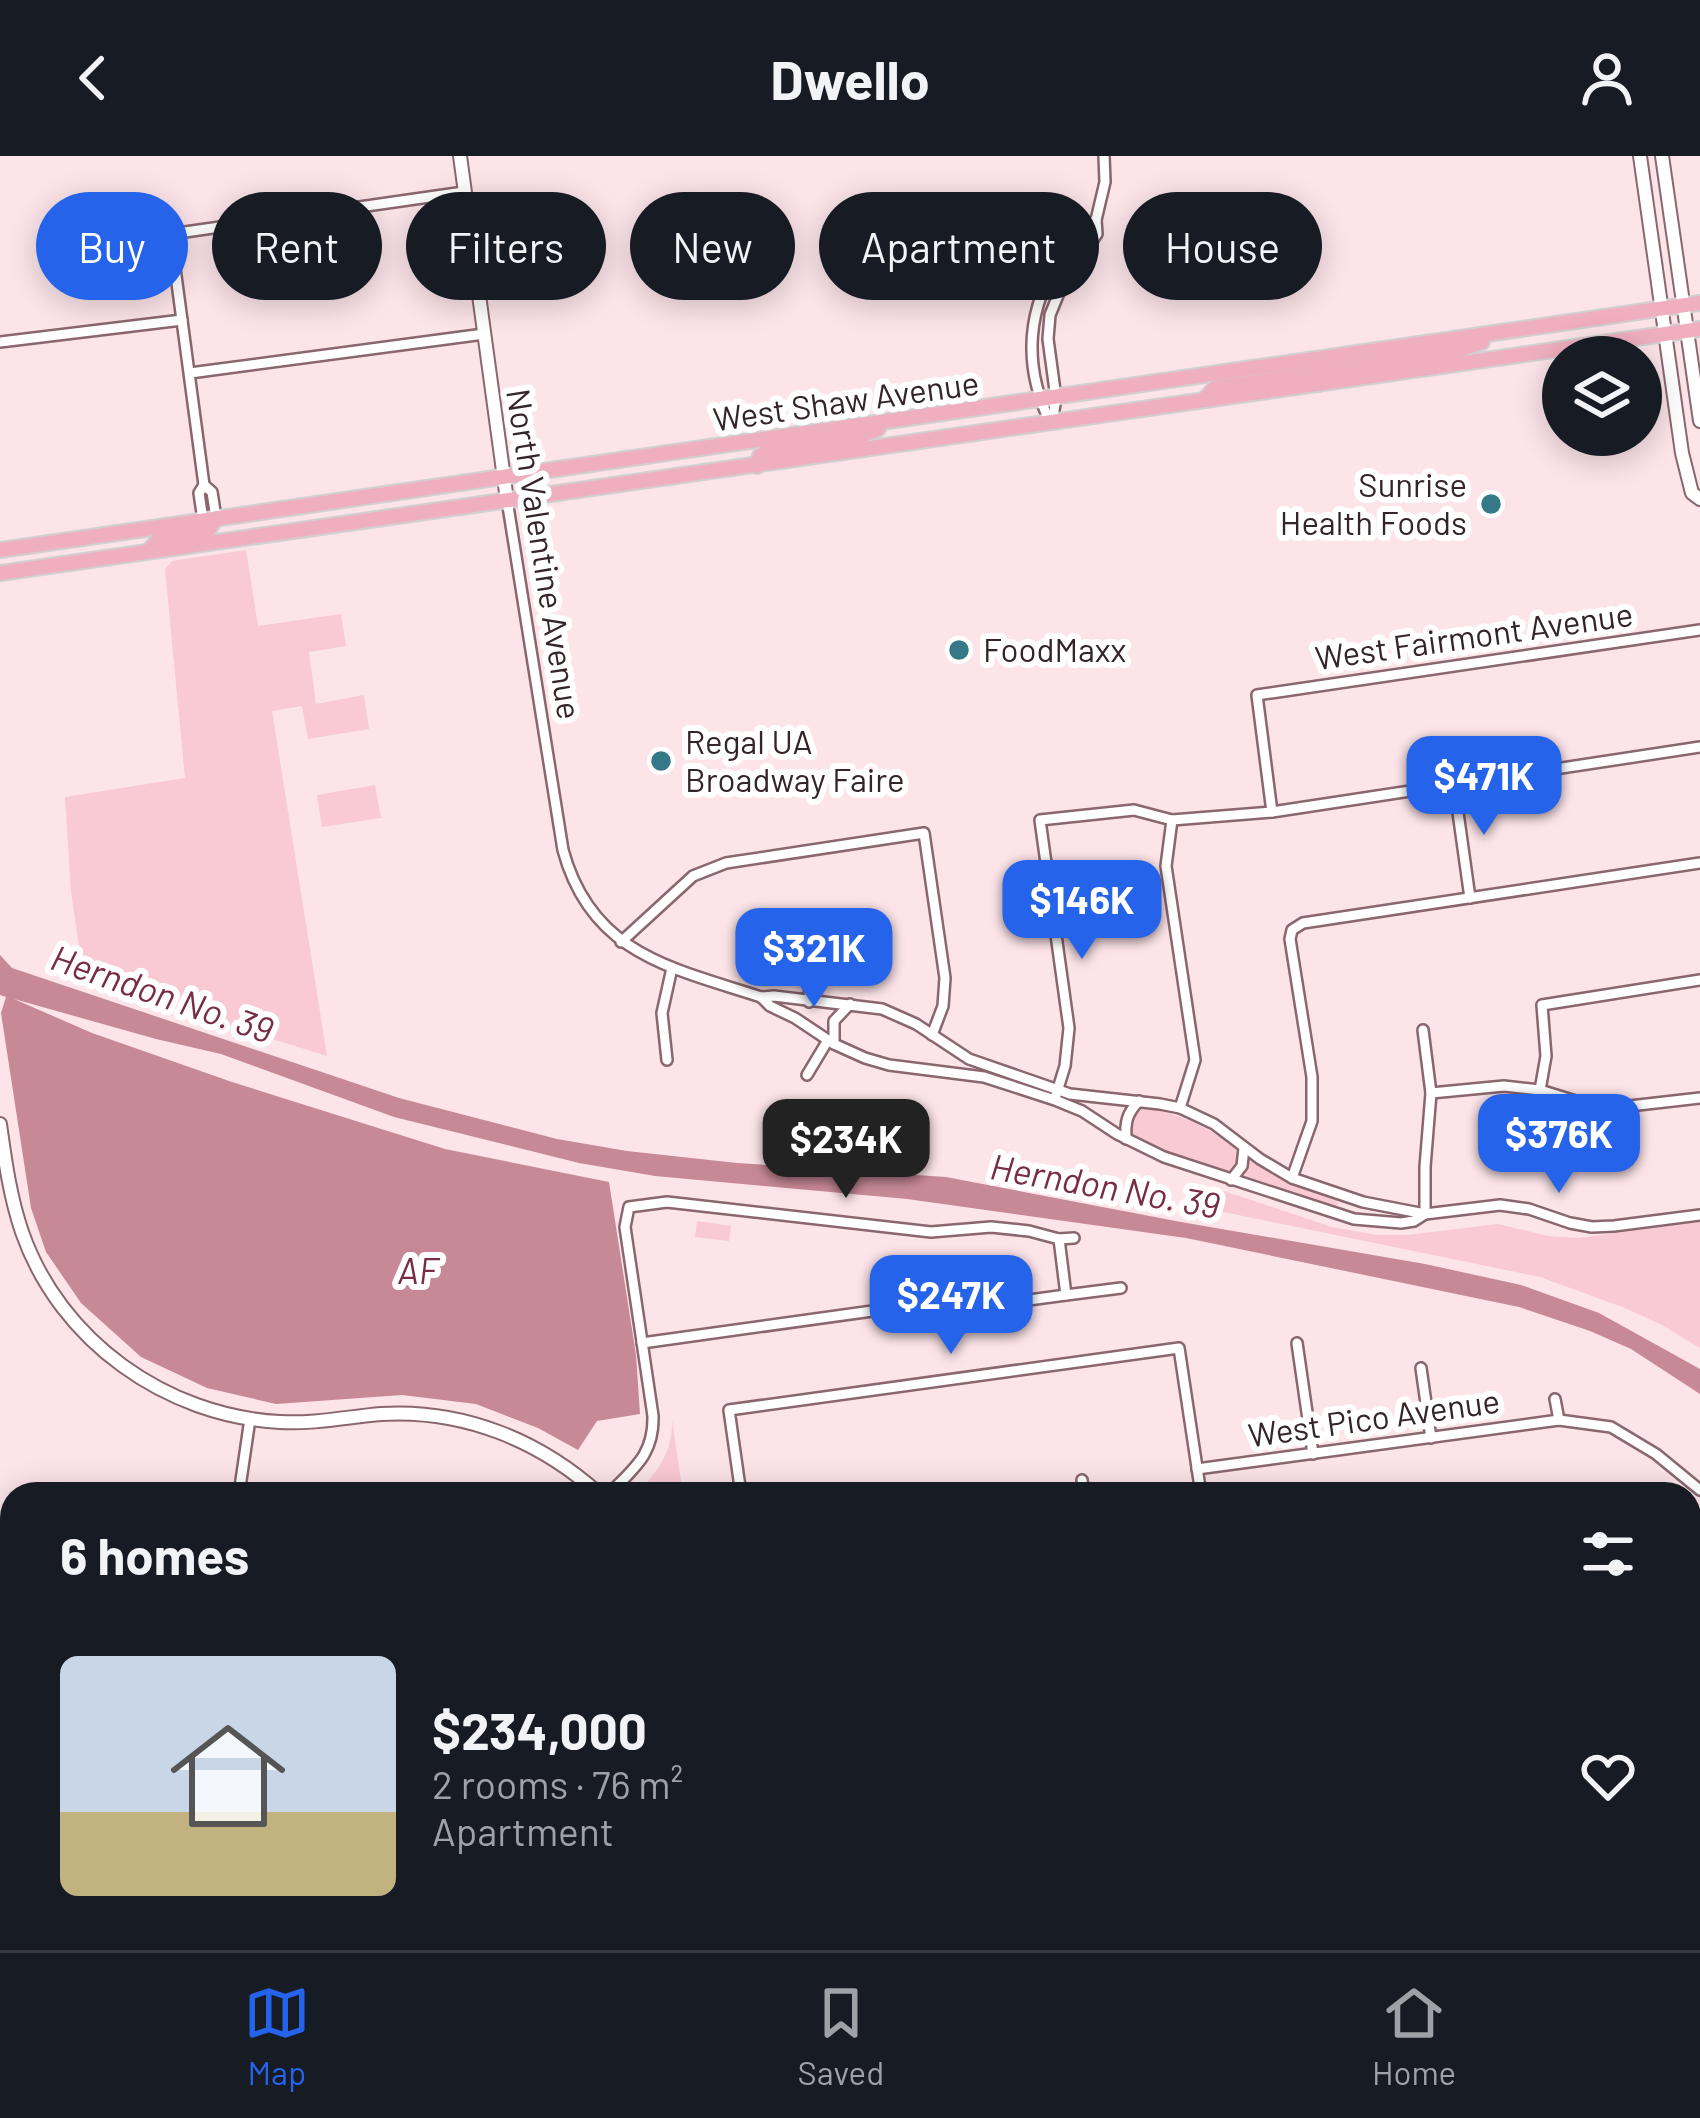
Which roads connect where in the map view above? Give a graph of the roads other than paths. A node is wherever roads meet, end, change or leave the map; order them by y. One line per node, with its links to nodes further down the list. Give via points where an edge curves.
1 (460, 156): 5 (street, North Valentine Avenue)
2 (1104, 156): 7 (street)
3 (1640, 156): 13 (street)
4 (1660, 158): 12 (street)
5 (464, 192)
6 (406, 201): 14 (street, via 178,234 172,245)
7 (1099, 209)
8 (479, 300): 17 (street, North Valentine Avenue)
9 (1038, 300): 23 (street, via 1032,334)
10 (1057, 300): 23 (street)
11 (1700, 303): 12 (main road, West Shaw Avenue)
12 (1683, 306): 13 (main road, West Shaw Avenue); 16 (street)
13 (1660, 309): 15 (main road, West Shaw Avenue); 18 (street)
14 (182, 320): 19 (street); 21 (street)
15 (1521, 329): 20 (main road, West Shaw Avenue); 22 (main road, via 1456,351 1330,370)
16 (1693, 330): 18 (main road, West Shaw Avenue); 26 (street)
17 (484, 334): 21 (street); 29 (street, North Valentine Avenue)
18 (1664, 334): 22 (main road, West Shaw Avenue); 30 (street, via 1682,453)
19 (0, 342)
20 (1323, 360): 23 (main road, West Shaw Avenue); 24 (main road, via 1309,374 1215,388)
21 (190, 373): 32 (street, via 204,485 212,492)
22 (1319, 384): 24 (main road, West Shaw Avenue)
23 (1048, 400): 25 (main road, West Shaw Avenue); 27 (street)
24 (1204, 400): 27 (main road, West Shaw Avenue)
25 (898, 421): 28 (main road, via 856,438 768,451); 29 (main road, West Shaw Avenue)
26 (1700, 421)
27 (1052, 424): 28 (main road, West Shaw Avenue)
28 (757, 466): 31 (main road, West Shaw Avenue)
29 (504, 477): 31 (street, North Valentine Avenue); 32 (main road, West Shaw Avenue)
30 (1700, 499)
31 (507, 500): 34 (main road, West Shaw Avenue); 43 (street, North Valentine Avenue, via 563,850 588,904)
32 (209, 519): 33 (main road, West Shaw Avenue); 34 (main road, via 209,529 160,538)
33 (0, 550)
34 (149, 550): 35 (main road, West Shaw Avenue)
35 (0, 573)
36 (1700, 630): 39 (street, West Fairmont Avenue, via 1256,695)
37 (1700, 747): 38 (street)
38 (1454, 784): 39 (street); 42 (street)
39 (1272, 812): 40 (street)
40 (1172, 820): 57 (street, via 1134,810 1040,820 1069,1028); 60 (street, via 1166,866 1195,1060)
41 (1700, 862): 42 (street)
42 (1470, 898): 64 (street, via 1292,931 1312,1076 1312,1121)
43 (621, 942): 44 (street); 51 (street, via 692,877 726,863 924,833 945,978)
44 (672, 968): 47 (street); 53 (street, via 662,1013)
45 (810, 977): 48 (street)
46 (1700, 980): 55 (street, via 1543,1005)
47 (761, 997): 48 (street); 52 (street)
48 (809, 1002): 49 (street)
49 (850, 1004): 51 (street, via 899,1016); 52 (street, via 838,1013)
50 (1423, 1030): 56 (street)
51 (932, 1035): 57 (street)
52 (831, 1042): 54 (street); 57 (street, via 889,1065)
53 (667, 1060)
54 (807, 1075)
55 (1540, 1090): 56 (street); 58 (street, via 1612,1108)
56 (1431, 1094): 66 (street)
57 (1056, 1095): 59 (street); 62 (street)
58 (1700, 1098)
59 (1139, 1101): 60 (street); 62 (street, via 1126,1118)
60 (1180, 1108): 63 (street)
61 (0, 1124): 76 (street, via 23,1234 68,1313 147,1382)
62 (1126, 1139): 65 (street)
63 (1244, 1148): 64 (street); 65 (street)
64 (1292, 1178): 66 (street)
65 (1231, 1180): 66 (street, via 1354,1219 1401,1223)
66 (1425, 1214): 67 (street, via 1500,1205 1592,1227)
67 (1700, 1216)
68 (1074, 1238): 69 (street)
69 (1059, 1239): 71 (street); 72 (street, via 667,1202 629,1207)
70 (1121, 1288): 71 (street)
71 (1066, 1295): 72 (street, via 955,1310 929,1303)
72 (642, 1343): 83 (street, via 653,1436)
73 (1297, 1343): 79 (street)
74 (1420, 1368): 78 (street)
75 (1555, 1399): 77 (street)
76 (250, 1419): 81 (street); 82 (street, via 448,1418 540,1450)
77 (1559, 1420): 78 (street, West Pico Avenue); 86 (street, West Pico Avenue, via 1611,1427)
78 (1431, 1438): 79 (street, West Pico Avenue)
79 (1313, 1454): 80 (street, West Pico Avenue)
80 (1197, 1469): 84 (street, via 1179,1348 729,1410); 85 (street)
81 (241, 1482)
82 (585, 1482)
83 (621, 1482)
84 (739, 1482)
85 (1199, 1482)
86 (1690, 1482)

